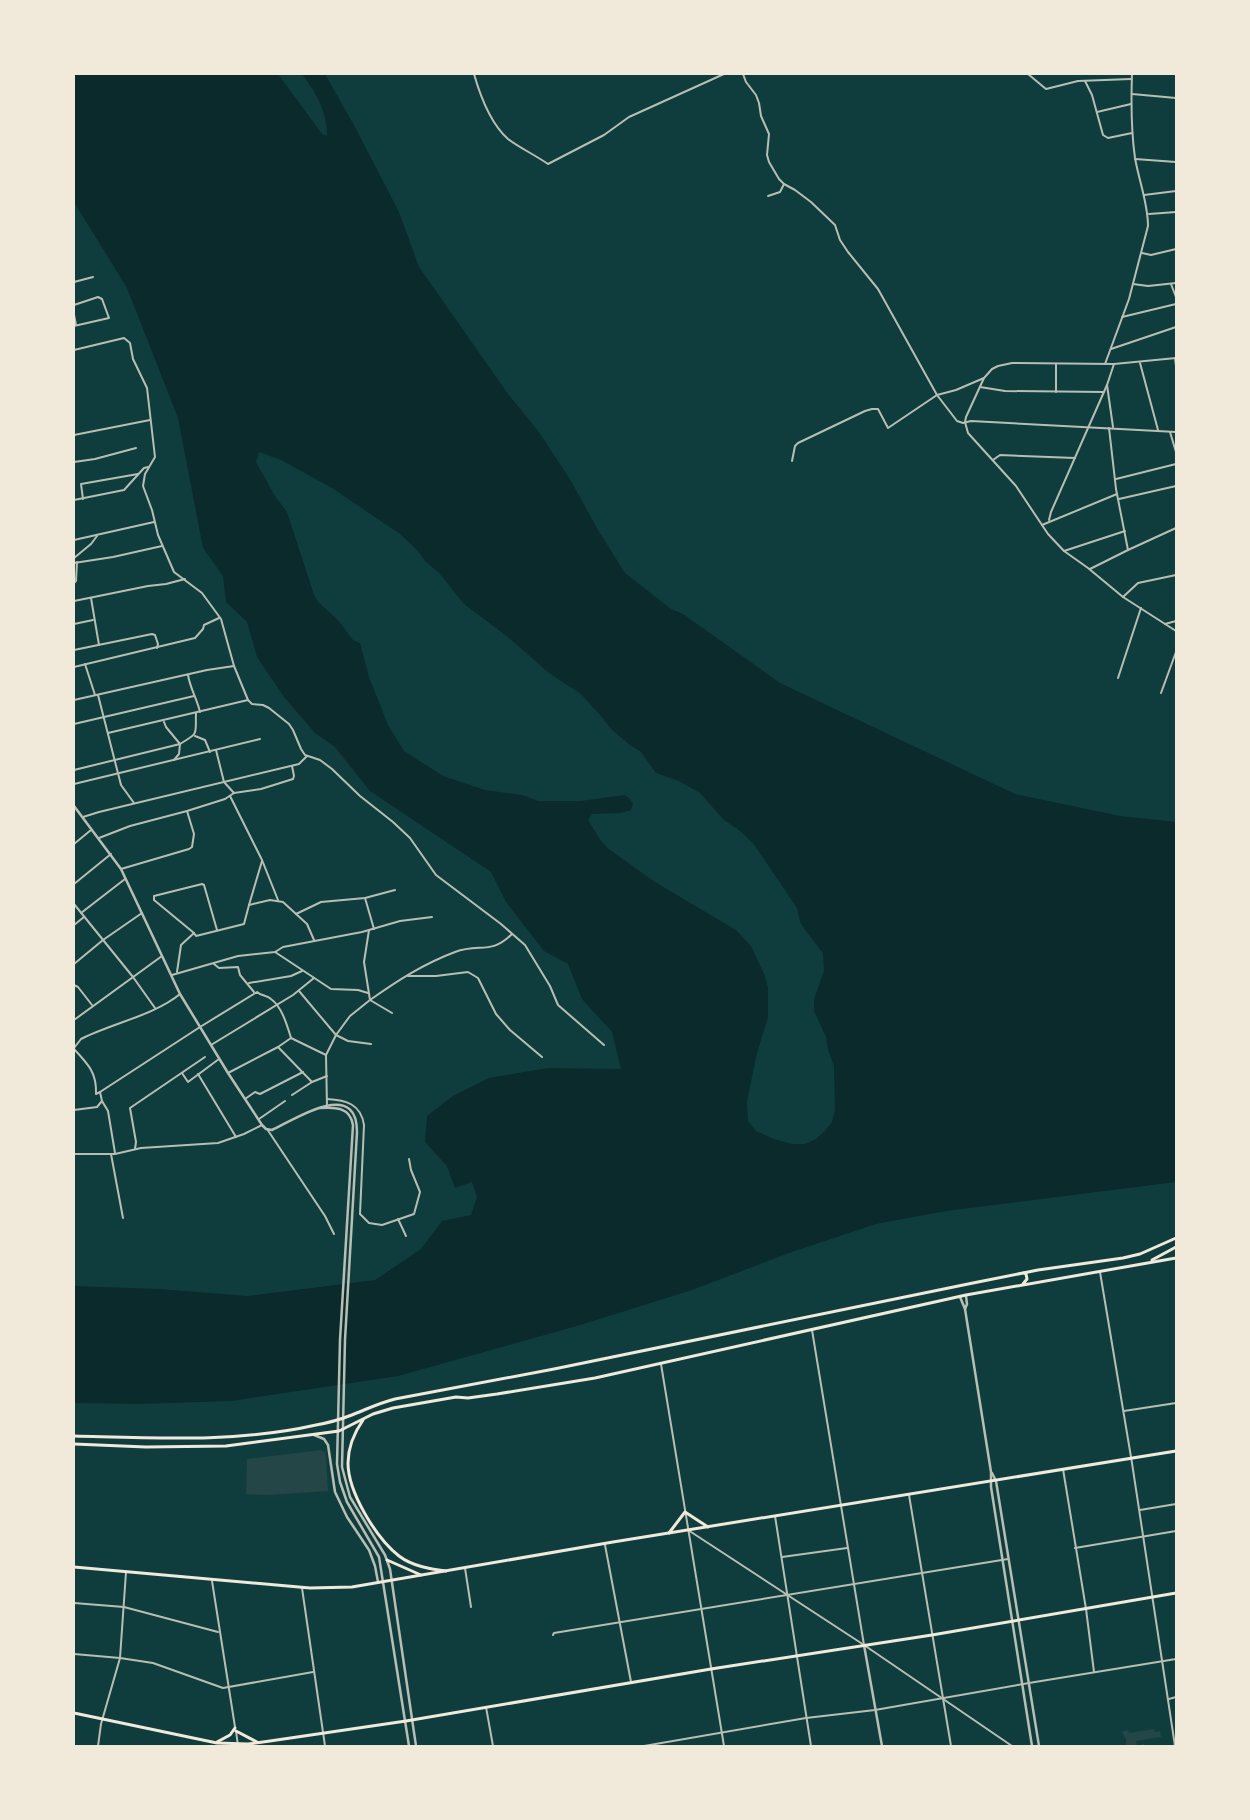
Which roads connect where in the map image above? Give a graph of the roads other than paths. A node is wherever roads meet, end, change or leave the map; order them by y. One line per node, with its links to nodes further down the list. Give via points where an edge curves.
1 (474, 74): 2 (street, via 480,96 502,132 548,164 604,136 629,116)
2 (724, 74)
3 (743, 74): 15 (street, via 756,95 769,134 769,162)
4 (1028, 74): 7 (street, via 1046,89)
5 (1132, 74): 6 (street)
6 (1132, 79): 7 (street); 8 (street)
7 (1085, 80): 11 (street)
8 (1132, 94): 9 (street); 10 (street)
9 (1176, 98)
10 (1132, 103): 11 (street); 12 (street)
11 (1097, 112): 12 (street, via 1105,137)
12 (1132, 133): 13 (street)
13 (1135, 160): 14 (street); 18 (street)
14 (1176, 162)
15 (784, 184): 17 (street, via 780,192); 48 (street, via 811,202 835,225 848,252 878,289)
16 (1176, 191): 18 (street)
17 (768, 196)
18 (1143, 196): 20 (street)
19 (1176, 212): 20 (street)
20 (1148, 214): 22 (street)
21 (1176, 250): 22 (street)
22 (1142, 253): 26 (street)
23 (93, 277): 24 (street)
24 (74, 282)
25 (1176, 283): 27 (street)
26 (1133, 284): 27 (street); 32 (street)
27 (1171, 284): 28 (street)
28 (1176, 297)
29 (1176, 304): 32 (street)
30 (74, 305): 33 (street, via 98,297 102,299 109,318)
31 (74, 315): 33 (street)
32 (1122, 317): 35 (street)
33 (75, 326)
34 (1176, 327): 35 (street)
35 (1111, 348): 40 (street)
36 (74, 350): 49 (street, via 124,338 127,340 147,388)
37 (1175, 358): 39 (street); 42 (street)
38 (1056, 363): 40 (street); 43 (street, via 1004,364 992,369); 46 (street)
39 (1140, 363): 41 (street); 54 (street)
40 (1105, 364): 41 (street)
41 (1114, 364): 44 (street)
42 (1176, 366)
43 (984, 378): 45 (street); 48 (street)
44 (1107, 385): 47 (street); 53 (street)
45 (980, 387): 46 (street); 50 (street)
46 (1056, 392): 47 (street)
47 (1104, 392): 51 (street)
48 (936, 395): 50 (street, via 957,421); 62 (street, via 888,428 878,409 865,411 798,442)
49 (150, 420): 57 (street); 65 (street, via 155,457)
50 (965, 422): 51 (street); 61 (street, via 970,437)
51 (1089, 426): 52 (street); 60 (street)
52 (1109, 428): 53 (street); 67 (street)
53 (1113, 428): 54 (street)
54 (1158, 431): 55 (street)
55 (1170, 432): 56 (street); 59 (street)
56 (1176, 432)
57 (74, 435)
58 (136, 448): 63 (street)
59 (1176, 452)
60 (1075, 458): 61 (street, via 1000,455); 73 (street)
61 (993, 460): 75 (street, via 1016,486)
62 (792, 461)
63 (74, 462)
64 (1176, 464): 67 (street)
65 (149, 467): 66 (street); 74 (street, via 143,486)
66 (139, 474): 70 (street, via 124,490); 70 (street, via 81,484)
67 (1115, 479): 69 (street)
68 (1176, 486): 71 (street)
69 (1118, 494): 71 (street); 73 (street)
70 (82, 499): 72 (street)
71 (1119, 499): 77 (street)
72 (74, 500)
73 (1050, 520): 75 (street)
74 (154, 522): 78 (street); 80 (street)
75 (1042, 525): 82 (street)
76 (1176, 528): 81 (street)
77 (1125, 531): 81 (street); 82 (street)
78 (97, 536): 79 (street); 83 (street)
79 (74, 540)
80 (162, 546): 84 (street); 87 (street, via 171,568)
81 (1128, 550): 85 (street)
82 (1064, 551): 85 (street)
83 (74, 558)
84 (76, 562): 88 (street)
85 (1090, 569): 89 (street)
86 (1176, 575): 89 (street, via 1138,583)
87 (184, 579): 90 (street); 93 (street, via 202,593)
88 (74, 583)
89 (1123, 596): 92 (street)
90 (91, 598): 91 (street); 94 (street)
91 (74, 601)
92 (1141, 608): 97 (street); 107 (street)
93 (220, 617): 100 (street, via 204,625 195,638); 104 (street)
94 (94, 620): 96 (street); 99 (street)
95 (1176, 621): 97 (street)
96 (74, 624)
97 (1165, 624): 98 (street)
98 (1176, 631)
99 (99, 645): 100 (street, via 152,634); 101 (street)
100 (157, 648): 103 (street)
101 (74, 650)
102 (1176, 652): 108 (street)
103 (84, 664): 105 (street); 109 (street)
104 (234, 666): 106 (street); 112 (street)
105 (74, 667)
106 (188, 675): 109 (street); 110 (street)
107 (1118, 678)
108 (1161, 693)
109 (96, 695): 111 (street); 114 (street)
110 (194, 696): 113 (street); 114 (street)
111 (74, 700)
112 (248, 700): 113 (street); 123 (street, via 269,708 289,724)
113 (198, 713): 115 (street); 118 (street)
114 (104, 717): 116 (street); 117 (street)
115 (164, 721): 117 (street); 120 (street)
116 (74, 724)
117 (108, 733): 124 (street)
118 (195, 736): 120 (street); 122 (street, via 205,740)
119 (260, 740): 121 (street)
120 (180, 744): 124 (street); 125 (street, via 179,754)
121 (216, 750): 122 (street); 129 (street)
122 (210, 752): 125 (street)
123 (307, 756): 126 (street, via 299,764); 160 (street, via 332,769 410,838 436,875)
124 (115, 759): 127 (street); 128 (street)
125 (173, 761): 128 (street)
126 (292, 765): 129 (street); 131 (street, via 293,779)
127 (74, 770)
128 (118, 774): 130 (street); 133 (street, via 121,785)
129 (224, 782): 131 (street); 133 (street)
130 (74, 784)
131 (234, 793): 132 (street)
132 (230, 796): 135 (street); 141 (street)
133 (134, 803): 136 (street)
134 (74, 806): 136 (street)
135 (187, 811): 138 (street); 142 (street, via 194,834 189,850)
136 (83, 817): 137 (street)
137 (92, 829): 138 (street); 139 (street)
138 (99, 838): 140 (street)
139 (74, 844)
140 (111, 854): 142 (street); 144 (street)
141 (262, 860): 147 (street); 149 (street)
142 (121, 869): 143 (street)
143 (125, 879): 150 (street); 151 (street)
144 (74, 884)
145 (395, 890): 146 (street)
146 (365, 898): 152 (street, via 321,902); 156 (street)
147 (278, 900): 149 (street); 152 (street)
148 (74, 904): 150 (street)
149 (250, 905): 157 (street, via 244,924)
150 (81, 913): 153 (street)
151 (142, 913): 161 (street); 164 (street)
152 (296, 914): 162 (street, via 308,924)
153 (84, 917): 155 (street); 161 (street)
154 (432, 918): 156 (street, via 400,921)
155 (74, 925)
156 (374, 929): 158 (street)
157 (217, 930): 159 (street); 159 (street, via 204,885 154,896 154,900)
158 (369, 930): 162 (street); 177 (street, via 364,962)
159 (194, 934): 168 (street, via 181,945)
160 (512, 934): 170 (street, via 494,947 470,947 454,952); 190 (street, via 525,945 558,1005)
161 (103, 940): 165 (street); 171 (street)
162 (314, 940): 163 (street)
163 (275, 952): 166 (street, via 238,956); 167 (street)
164 (162, 956): 169 (street); 171 (street)
165 (74, 964)
166 (214, 964): 168 (street); 173 (street, via 218,968 238,967 240,975)
167 (303, 971): 172 (street); 173 (street)
168 (177, 974): 169 (street)
169 (171, 975): 178 (street)
170 (406, 976): 179 (street); 194 (street, via 468,972 478,978 505,1025)
171 (133, 977): 181 (street); 182 (street)
172 (314, 978): 175 (street); 177 (street, via 331,989)
173 (249, 983): 176 (street)
174 (74, 984): 181 (street)
175 (299, 991): 180 (street); 186 (street)
176 (255, 993): 180 (street, via 269,997); 185 (street)
177 (369, 993): 179 (street)
178 (180, 994): 182 (street); 185 (street)
179 (370, 1000): 183 (street); 186 (street, via 350,1016)
180 (276, 1004): 187 (street); 189 (street)
181 (93, 1005): 184 (street)
182 (155, 1008): 192 (street, via 81,1039)
183 (392, 1013)
184 (74, 1020)
185 (200, 1027): 189 (street); 203 (street)
186 (336, 1035): 188 (street, via 348,1041); 193 (street)
187 (291, 1038): 191 (street); 193 (street)
188 (371, 1044)
189 (211, 1045): 196 (street)
190 (604, 1045)
191 (278, 1047): 197 (street); 199 (street)
192 (74, 1049): 203 (street, via 90,1068 97,1083 96,1094)
193 (326, 1055): 201 (street)
194 (542, 1056)
195 (204, 1057): 198 (street)
196 (219, 1059): 199 (street); 200 (street)
197 (303, 1072): 202 (street); 205 (street)
198 (182, 1073): 200 (street, via 188,1082); 215 (street, via 130,1108)
199 (228, 1073): 205 (street)
200 (198, 1074): 214 (street)
201 (328, 1076): 202 (street); 206 (street)
202 (312, 1082): 204 (street)
203 (100, 1092): 207 (street)
204 (292, 1095)
205 (245, 1099): 211 (street)
206 (327, 1099): 209 (street); 221 (street, via 351,1104 362,1118 360,1214 369,1223 382,1225)
207 (102, 1101): 210 (street, via 97,1107); 218 (street, via 108,1111)
208 (285, 1101): 211 (street)
209 (327, 1106): 213 (street, via 272,1130); 267 (street, via 340,1105 349,1109 356,1119 357,1132 341,1461 350,1497); 280 (street, via 347,1113 353,1132 340,1340 337,1464 347,1502 377,1552)
210 (74, 1110)
211 (259, 1119): 212 (street)
212 (262, 1124): 213 (street); 214 (street)
213 (266, 1129): 222 (street)
214 (236, 1137): 215 (street, via 207,1145)
215 (135, 1149): 218 (street)
216 (74, 1154): 217 (street)
217 (111, 1154): 218 (street); 220 (street)
218 (115, 1154)
219 (410, 1160): 221 (street, via 420,1192 414,1214)
220 (123, 1218)
221 (398, 1220): 223 (street)
222 (334, 1234)
223 (406, 1236)
224 (1176, 1238): 229 (main road, via 1131,1256)
225 (1176, 1247): 227 (main road)
226 (1176, 1258): 227 (main road)
227 (1150, 1262): 228 (main road)
228 (1100, 1270): 230 (main road); 237 (street)
229 (1024, 1273): 230 (main road, via 1028,1276); 241 (main road, via 395,1399 317,1425)
230 (1022, 1284): 231 (main road)
231 (966, 1295): 232 (main road); 233 (street)
232 (960, 1296): 233 (street); 234 (main road)
233 (965, 1309): 249 (street)
234 (812, 1330): 235 (main road); 254 (street)
235 (661, 1362): 238 (main road, via 560,1384 393,1408); 256 (street)
236 (1176, 1402): 237 (street)
237 (1124, 1411): 247 (street)
238 (364, 1419): 239 (main road, via 340,1431); 264 (main road, via 350,1447 350,1476 368,1519)
239 (312, 1434): 245 (main road); 280 (street, via 324,1439 328,1445 337,1497 369,1550)
240 (74, 1436): 242 (main road)
241 (226, 1436): 242 (main road); 245 (main road)
242 (116, 1437): 244 (main road)
243 (74, 1444): 244 (main road)
244 (116, 1446): 245 (main road)
245 (226, 1446)
246 (1176, 1451): 247 (main road)
247 (1132, 1458): 248 (main road); 255 (street)
248 (1063, 1470): 250 (main road); 266 (street)
249 (991, 1472): 250 (street); 251 (street)
250 (996, 1480): 251 (main road); 269 (street)
251 (990, 1481): 252 (main road); 271 (street)
252 (909, 1494): 254 (main road); 276 (street)
253 (1176, 1504): 255 (street)
254 (841, 1506): 257 (main road); 265 (street)
255 (1140, 1510): 262 (street)
256 (685, 1512): 258 (main road); 259 (street); 261 (main road)
257 (775, 1516): 258 (main road); 268 (street)
258 (708, 1527): 259 (main road)
259 (688, 1530): 261 (main road); 284 (street); 289 (street)
260 (1176, 1531): 262 (street)
261 (669, 1534): 263 (main road)
262 (1144, 1536): 266 (street); 285 (street)
263 (605, 1544): 273 (main road); 293 (street)
264 (392, 1548): 267 (street); 275 (main road, via 414,1564)
265 (848, 1548): 268 (street); 281 (street)
266 (1075, 1548): 290 (street)
267 (385, 1555): 270 (street)
268 (782, 1557): 284 (street)
269 (1008, 1559): 271 (street); 291 (street)
270 (387, 1560): 277 (main road); 279 (street)
271 (1003, 1560): 276 (street); 292 (street)
272 (74, 1567): 274 (main road)
273 (465, 1568): 275 (main road); 288 (street)
274 (126, 1571): 278 (main road); 287 (street)
275 (446, 1571): 277 (main road)
276 (922, 1572): 281 (street); 296 (street)
277 (421, 1576): 279 (main road)
278 (212, 1580): 282 (main road); 294 (street)
279 (390, 1581): 280 (main road); 320 (street)
280 (380, 1583): 282 (main road, via 330,1589); 321 (street)
281 (854, 1584): 284 (street); 297 (street)
282 (302, 1587): 304 (street)
283 (1176, 1593): 285 (main road)
284 (786, 1595): 289 (street); 297 (street); 299 (street)
285 (1153, 1598): 290 (main road); 302 (street)
286 (74, 1603): 287 (street)
287 (124, 1607): 294 (street); 300 (street)
288 (471, 1607)
289 (701, 1609): 293 (street); 303 (street)
290 (1086, 1609): 291 (main road); 305 (street)
291 (1018, 1619): 292 (main road); 307 (street)
292 (1013, 1620): 296 (main road); 308 (street)
293 (620, 1622): 295 (street); 306 (street)
294 (219, 1632): 309 (street)
295 (553, 1634)
296 (932, 1635): 297 (main road); 311 (street)
297 (864, 1645): 299 (main road); 311 (street); 314 (street)
298 (74, 1654): 300 (street)
299 (796, 1655): 303 (main road); 316 (street)
300 (120, 1658): 309 (street, via 158,1664 221,1687); 318 (street)
301 (1176, 1659): 302 (street)
302 (1163, 1661): 305 (street); 312 (street)
303 (711, 1669): 306 (main road); 323 (street)
304 (313, 1672): 309 (street); 324 (street)
305 (1094, 1672): 307 (street)
306 (631, 1682): 313 (main road)
307 (1029, 1683): 308 (street); 317 (street)
308 (1024, 1684): 311 (street); 319 (street)
309 (228, 1686): 322 (street)
310 (1176, 1697): 312 (street)
311 (944, 1698): 314 (street); 337 (street); 338 (street)
312 (1168, 1699): 341 (street)
313 (486, 1707): 320 (main road); 332 (street)
314 (875, 1710): 316 (street); 336 (street)
315 (74, 1713): 318 (main road)
316 (806, 1718): 323 (street); 335 (street)
317 (1035, 1718): 319 (street); 340 (street)
318 (102, 1719): 326 (main road); 328 (street)
319 (1029, 1719): 339 (street)
320 (412, 1720): 321 (main road); 331 (street)
321 (406, 1721): 324 (main road); 330 (street)
322 (235, 1729): 325 (main road); 326 (main road); 327 (street)
323 (721, 1733): 333 (street); 334 (street)
324 (323, 1734): 325 (main road); 329 (street)
325 (259, 1742): 327 (main road)
326 (216, 1743): 327 (main road)
327 (238, 1745)
328 (98, 1746)
329 (325, 1746)
330 (409, 1746)
331 (416, 1746)
332 (493, 1746)
333 (644, 1746)
334 (724, 1746)
335 (811, 1746)
336 (882, 1746)
337 (951, 1746)
338 (1012, 1746)
339 (1032, 1746)
340 (1039, 1746)
341 (1175, 1746)

